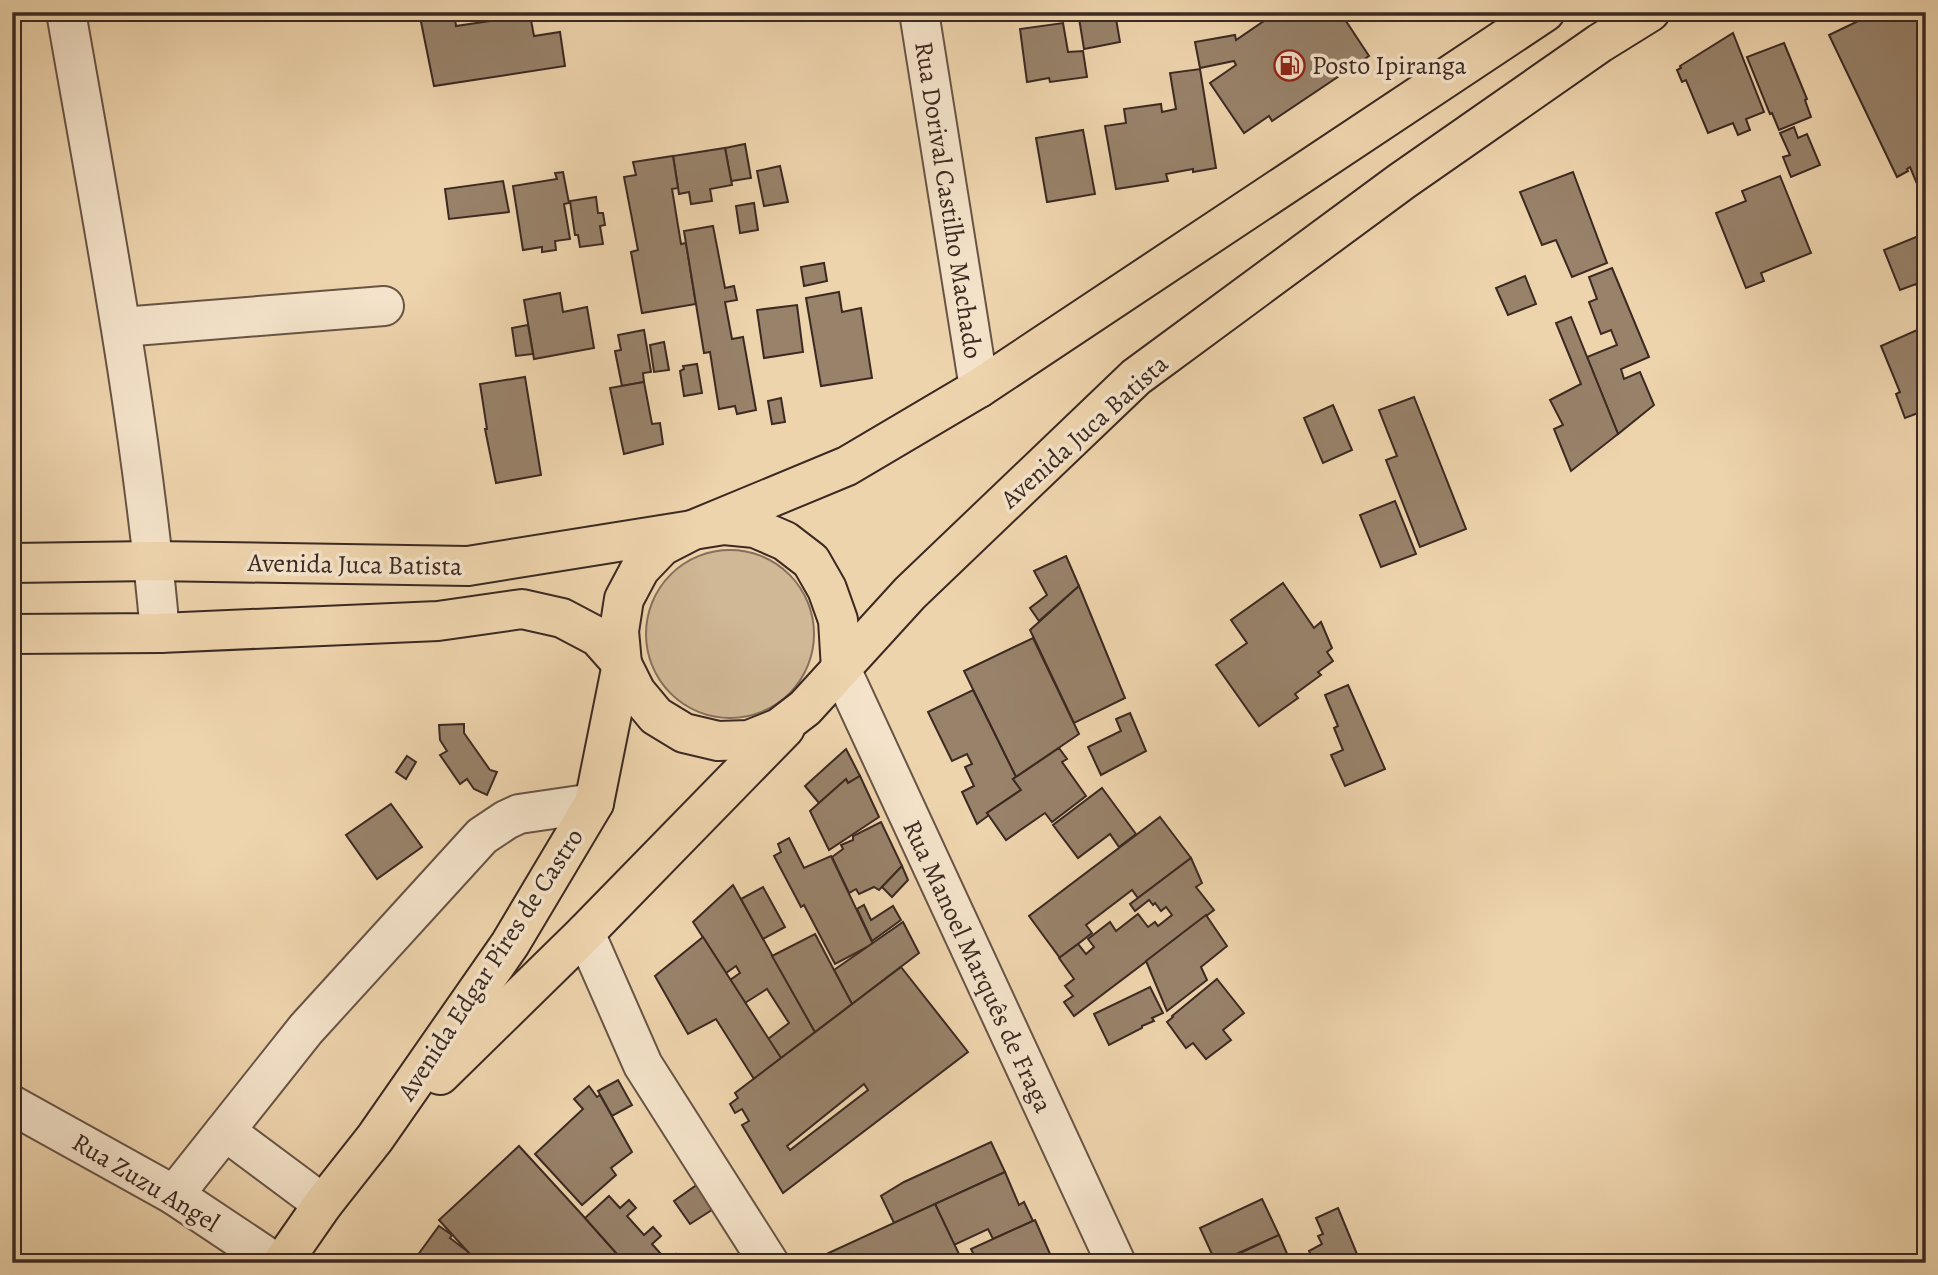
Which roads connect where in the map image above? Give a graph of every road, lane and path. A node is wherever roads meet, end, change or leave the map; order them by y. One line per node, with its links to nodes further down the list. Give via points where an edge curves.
1 (66, 12): 6 (street)
2 (919, 12): 7 (street, Rua Dorival Castilho Machado)
3 (1545, 12): 7 (main road, Avenida Juca Batista)
4 (1650, 12): 14 (main road, Avenida Juca Batista, via 1402,180 1136,377 910,593)
5 (384, 306): 6 (street)
6 (122, 327): 9 (street)
7 (979, 388): 8 (main road, Avenida Juca Batista, via 847,466)
8 (695, 529): 9 (main road, Avenida Juca Batista, via 468,566); 13 (main road, Avenida Edgar Pires de Castro, via 662,546 640,569 624,599); 14 (main road, Avenida Juca Batista, via 724,525 755,528 785,541 811,561 838,620)
9 (154, 561): 10 (main road, Avenida Juca Batista); 11 (street)
10 (12, 563)
11 (160, 633): 12 (main road, Avenida Juca Batista); 13 (main road, Avenida Juca Batista, via 439,621 522,609 562,618 598,637)
12 (12, 634)
13 (622, 664): 15 (main road, via 636,692 656,716 684,733 718,741 749,740 779,729); 16 (main road, Avenida Edgar Pires de Castro)
14 (841, 668): 15 (main road); 26 (street, Rua Manoel Marquês de Fraga)
15 (805, 708): 17 (main road, Avenida Edgar Pires de Castro)
16 (594, 803): 19 (street, via 519,814 482,836 306,1029); 20 (main road, Avenida Edgar Pires de Castro, via 510,944)
17 (584, 933): 20 (main road, Avenida Edgar Pires de Castro); 25 (street, via 643,1065)
18 (12, 1105): 21 (street, Rua Zuzu Angel)
19 (225, 1131): 21 (street); 22 (street)
20 (376, 1138): 22 (main road, Avenida Edgar Pires de Castro)
21 (174, 1195): 23 (street, Rua Zuzu Angel)
22 (323, 1204): 24 (main road, Avenida Edgar Pires de Castro)
23 (276, 1263)
24 (282, 1263)
25 (769, 1263)
26 (1116, 1263)

